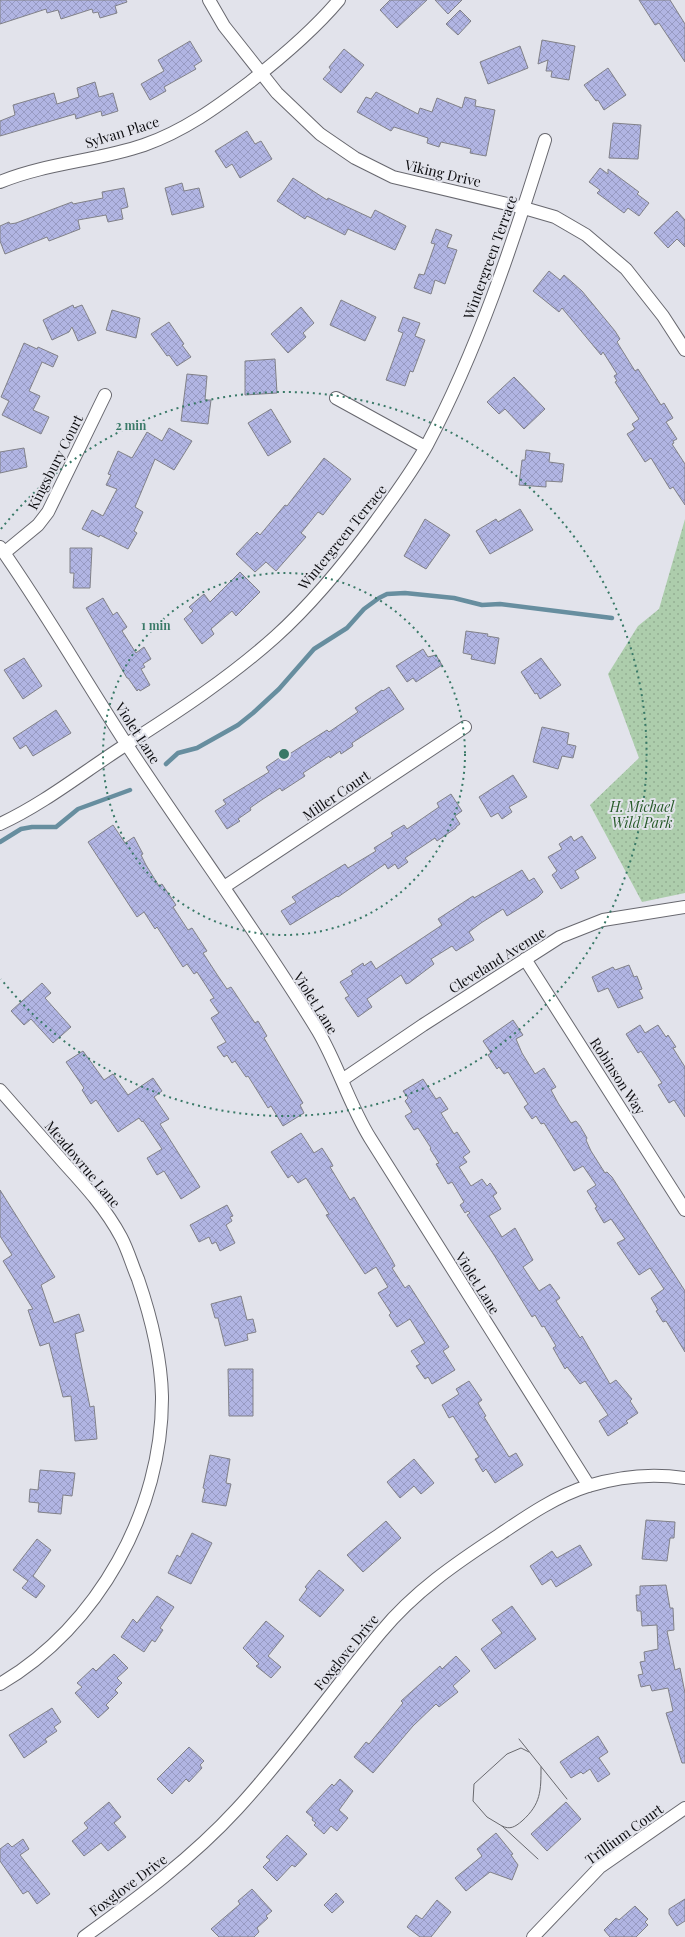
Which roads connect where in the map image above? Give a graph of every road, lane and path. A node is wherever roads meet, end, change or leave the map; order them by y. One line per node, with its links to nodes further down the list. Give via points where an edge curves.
1 (210, 0): 3 (street, Viking Drive, via 224,26)
2 (340, 0): 3 (street, Sylvan Place, via 301,40)
3 (262, 73): 5 (street, Sylvan Place, via 193,122 144,144 31,171); 6 (street, Viking Drive, via 277,93 320,134 355,158 393,176)
4 (545, 140): 6 (street, Wintergreen Terrace)
5 (0, 182)
6 (524, 208): 7 (street, Viking Drive, via 554,217 586,235 606,251 626,269); 10 (street, Wintergreen Terrace, via 476,340)
7 (685, 350)
8 (105, 395): 11 (street, Kingsbury Court, via 48,512 38,525)
9 (336, 398): 10 (street)
10 (425, 448): 13 (street, Wintergreen Terrace, via 395,495 327,584 275,637 204,695)
11 (2, 550): 13 (street, Violet Lane)
12 (465, 727): 15 (street, Miller Court)
13 (127, 744): 14 (street, Wintergreen Terrace); 15 (street, Violet Lane)
14 (0, 824)
15 (224, 887): 18 (street, Violet Lane, via 318,1032)
16 (685, 907): 17 (street, Cleveland Avenue, via 603,920 560,937)
17 (525, 959): 18 (street, Cleveland Avenue); 20 (street, Robinson Way)
18 (342, 1080): 22 (street, Violet Lane, via 358,1118 370,1138)
19 (0, 1090): 23 (street, Meadowrue Lane, via 96,1199 121,1237 153,1326 158,1349 162,1396 158,1443 148,1491 137,1521 111,1573 89,1606 63,1635 27,1666)
20 (685, 1210)
21 (685, 1478): 22 (street, Foxglove Drive, via 633,1476)
22 (589, 1486): 25 (street, Foxglove Drive, via 561,1497 522,1519 459,1561 416,1596 381,1631 266,1776 210,1837 160,1881)
23 (0, 1684)
24 (685, 1808): 26 (street, Trillium Court, via 600,1867)
25 (84, 1937)
26 (533, 1937)

